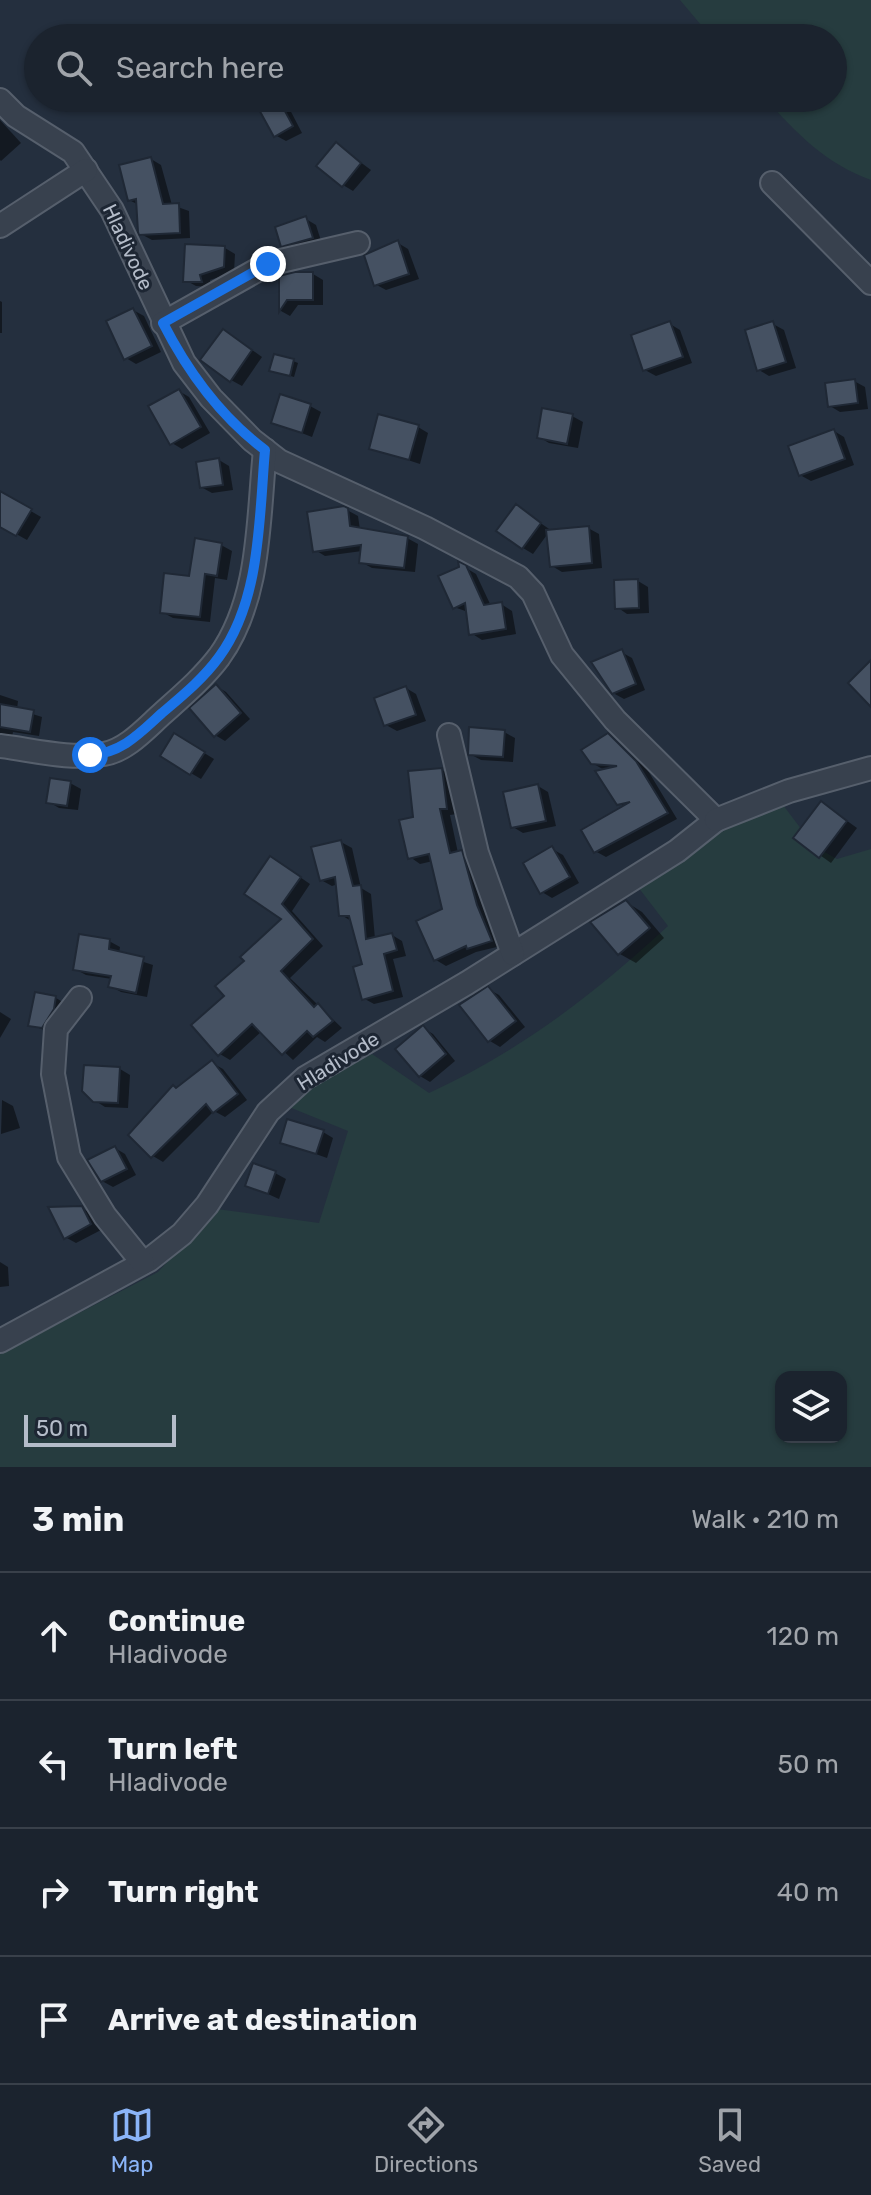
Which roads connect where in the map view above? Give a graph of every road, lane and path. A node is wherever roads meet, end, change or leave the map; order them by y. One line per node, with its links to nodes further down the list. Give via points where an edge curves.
1 (0, 100): 2 (street, Hladivode, via 73,152)
2 (86, 170): 4 (street); 7 (street, Hladivode, via 112,210)
3 (772, 183): 6 (street)
4 (0, 226)
5 (358, 243): 7 (street, via 268,264)
6 (871, 283)
7 (163, 323): 8 (street, Hladivode, via 211,398)
8 (265, 450): 10 (street, via 249,591 237,627 186,694 125,747 105,754); 12 (street, Hladivode, via 518,577 533,593 562,655 615,720)
9 (449, 735): 13 (street, via 477,853)
10 (0, 746)
11 (871, 768): 12 (street, Hladivode, via 789,791)
12 (716, 820): 13 (street, Hladivode, via 677,851)
13 (513, 954): 15 (street, Hladivode, via 305,1078 268,1112 182,1234)
14 (80, 998): 15 (street, via 56,1029 53,1074 69,1157 105,1216)
15 (143, 1263): 16 (street, Hladivode)
16 (0, 1341)

